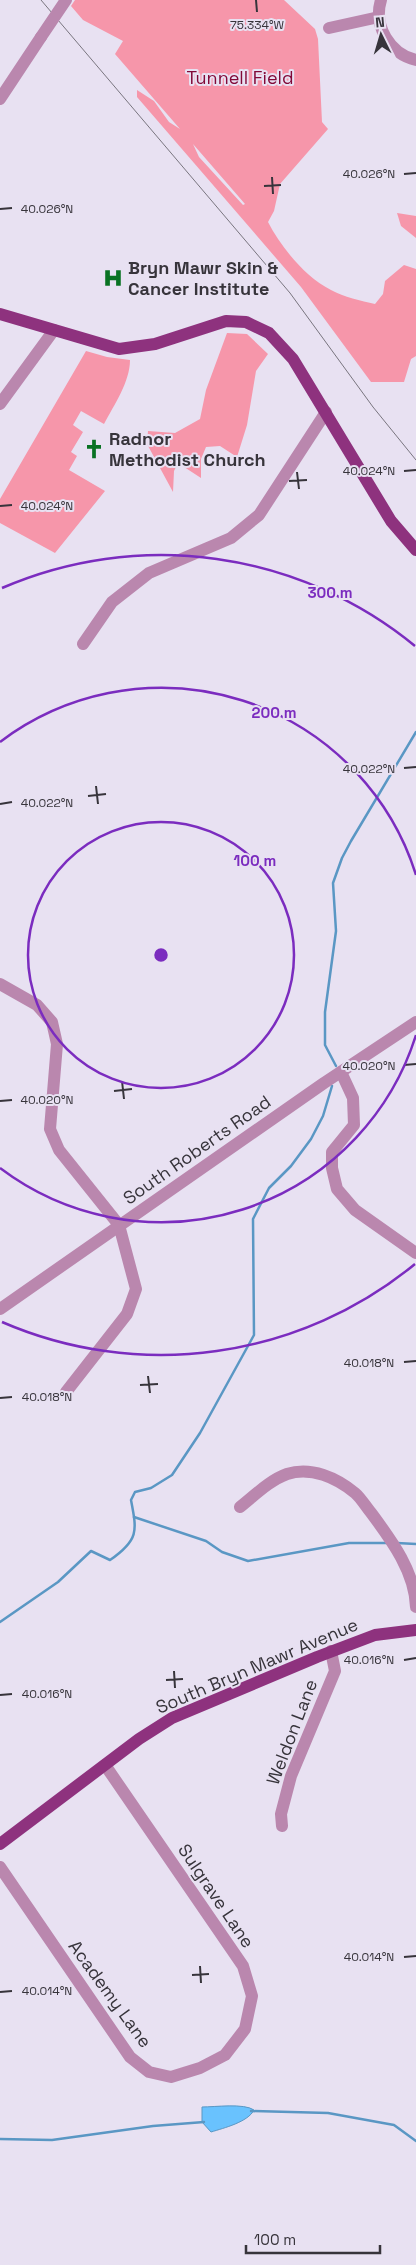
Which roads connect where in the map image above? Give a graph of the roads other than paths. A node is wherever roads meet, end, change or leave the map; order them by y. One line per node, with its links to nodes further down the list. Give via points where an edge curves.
1 (66, 0): 6 (street, bridge)
2 (380, 0): 3 (street)
3 (379, 17): 4 (street); 5 (street, via 383,34 394,48)
4 (330, 28)
5 (416, 60)
6 (0, 99)
7 (0, 314): 8 (main road)
8 (54, 330): 9 (street); 10 (main road, via 104,346 128,348 155,344 226,321 246,322 269,333 281,344)
9 (0, 404)
10 (326, 412): 11 (main road, via 391,521); 12 (street, via 259,515 231,538 149,573 112,602)
11 (416, 550)
12 (83, 644)
13 (0, 984): 16 (street, via 37,1005 52,1022 57,1044 50,1129 59,1150)
14 (416, 1022): 15 (street, South Roberts Road)
15 (341, 1072): 16 (street, South Roberts Road); 17 (street, via 353,1098 354,1125 332,1152 337,1189 355,1210)
16 (119, 1225): 18 (street, South Roberts Road); 19 (street, via 136,1289 127,1314)
17 (416, 1253)
18 (0, 1309)
19 (66, 1392)
20 (240, 1507): 21 (street, via 288,1474 308,1472 332,1478 356,1494 388,1536 407,1568)
21 (416, 1606)
22 (416, 1630): 23 (main road, South Bryn Mawr Avenue, via 375,1635)
23 (331, 1651): 24 (main road, South Bryn Mawr Avenue, via 172,1718); 25 (street, Weldon Lane, via 335,1671 291,1776 281,1814)
24 (105, 1765): 26 (main road, South Bryn Mawr Avenue); 28 (street, Sulgrave Lane, via 243,1966 252,1996 245,2029)
25 (282, 1826)
26 (0, 1844)
27 (0, 1867): 28 (street, Academy Lane, via 130,2057 149,2072 171,2077 200,2068)
28 (225, 2055)

